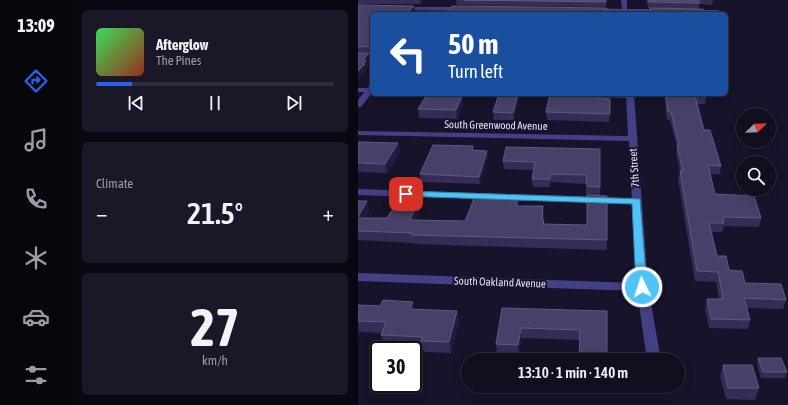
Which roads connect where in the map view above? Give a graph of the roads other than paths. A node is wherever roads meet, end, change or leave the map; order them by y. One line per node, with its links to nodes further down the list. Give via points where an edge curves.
1 (443, 0): 4 (street)
2 (624, 0): 8 (street)
3 (397, 8): 4 (street)
4 (436, 8): 5 (street); 7 (street)
5 (468, 9)
6 (585, 10): 8 (street)
7 (433, 12)
8 (625, 12): 9 (street)
9 (671, 12)
10 (687, 12): 11 (street)
11 (718, 12)
12 (358, 56): 13 (street)
13 (370, 56)
14 (358, 90): 15 (street)
15 (370, 90)
16 (370, 91): 18 (street)
17 (630, 96): 20 (street, 7th Street)
18 (358, 105)
19 (358, 133): 20 (street, South Greenwood Avenue)
20 (633, 139): 22 (street, 7th Street)
21 (358, 192): 22 (street)
22 (636, 201): 24 (street, 7th Street)
23 (358, 277): 24 (street, South Oakland Avenue)
24 (642, 287): 25 (street, 7th Street)
25 (653, 353)

